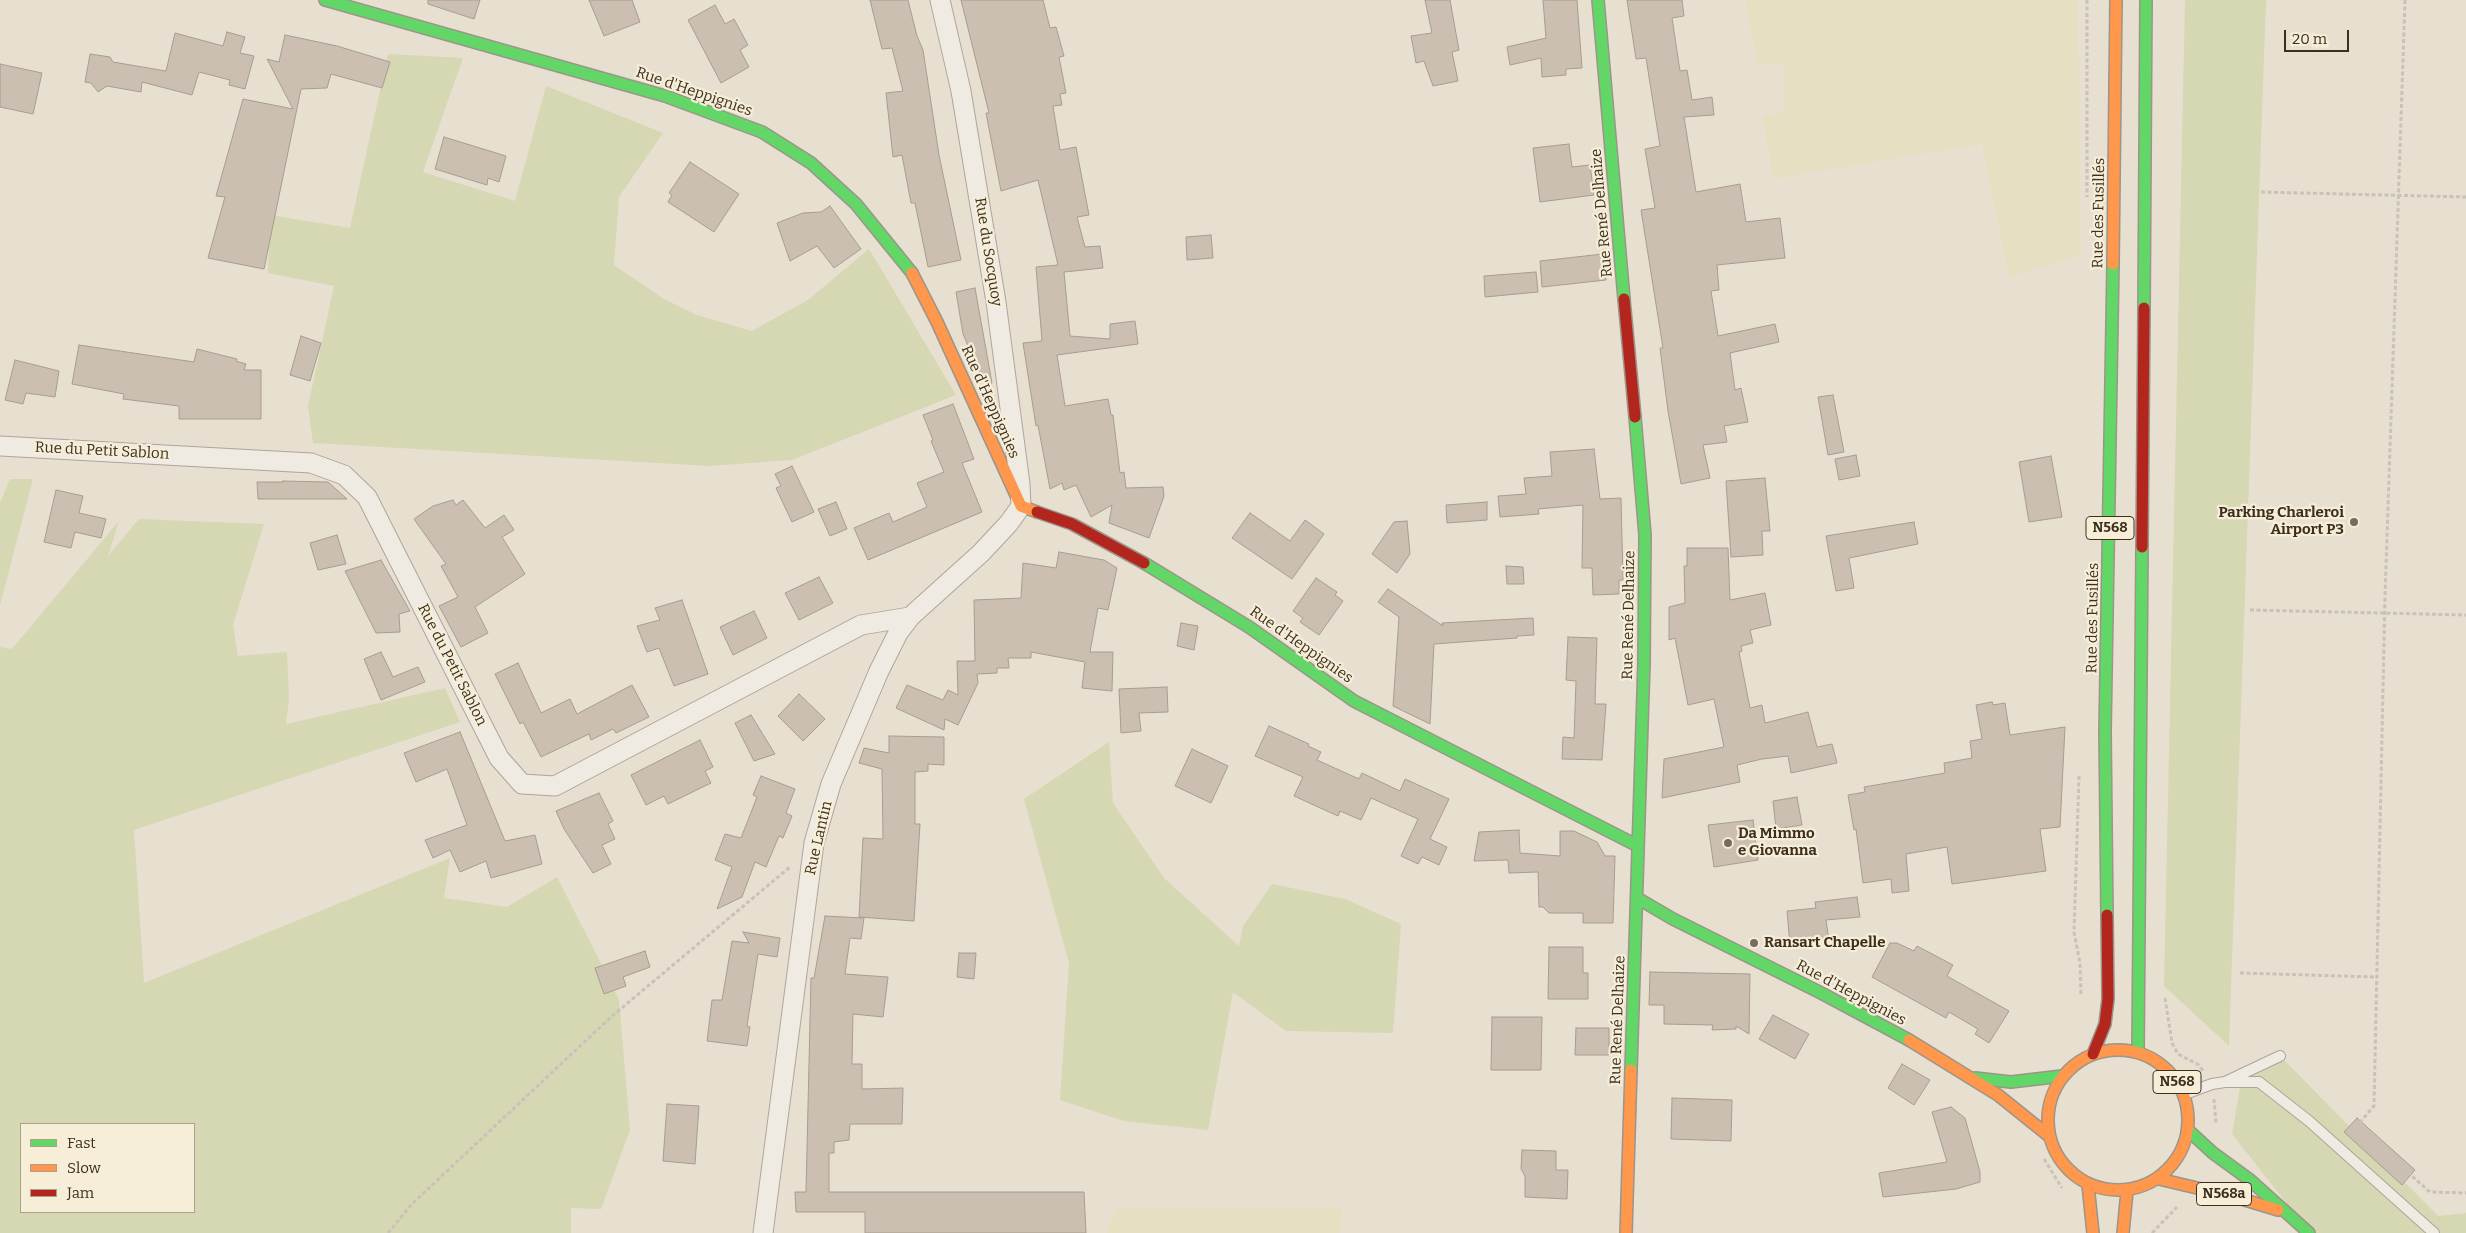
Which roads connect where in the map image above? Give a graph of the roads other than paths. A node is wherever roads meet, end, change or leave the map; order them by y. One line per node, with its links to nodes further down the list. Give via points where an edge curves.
1 (325, 0): 7 (main road, Rue d'Heppignies, via 710,111 762,132 811,163 856,204 912,273)
2 (940, 0): 7 (street, Rue du Socquoy, via 961,91 996,302)
3 (1598, 0): 9 (main road, Rue René Delhaize, via 1645,535)
4 (2116, 0): 12 (main road, Rue des Fusillés / N568, via 2105,731 2108,999 2106,1024)
5 (2146, 0): 11 (main road, N568)
6 (0, 446): 8 (street, Rue du Petit Sablon, via 311,463 344,475 367,497 499,758 522,784 555,786 861,625)
7 (1021, 506): 8 (street, Rue Lantin, via 981,553); 9 (main road, Rue d'Heppignies, via 1072,524 1156,569 1386,719)
8 (910, 617): 24 (street, Rue Lantin, via 898,633 855,727 831,784 814,844)
9 (1638, 846): 10 (main road, Rue René Delhaize)
10 (1637, 898): 15 (main road, Rue d'Heppignies, via 1888,1028); 25 (main road, Rue René Delhaize)
11 (2138, 1052): 12 (main road, N568, via 2116,1049); 17 (main road, N568, via 2152,1057 2172,1073)
12 (2093, 1054): 14 (main road, N568)
13 (2280, 1056): 16 (lane)
14 (2062, 1076): 15 (main road, Rue d'Heppignies, via 2011,1082); 19 (main road, N568, via 2048,1111)
15 (1969, 1078): 19 (main road, Rue d'Heppignies, via 1998,1095)
16 (2225, 1082): 17 (lane); 29 (lane, via 2260,1082 2309,1121)
17 (2185, 1094): 18 (main road, N568)
18 (2189, 1131): 20 (main road, N568, via 2182,1150); 23 (main road, N568a)
19 (2049, 1136): 21 (main road, N568, via 2056,1155 2070,1173)
20 (2159, 1179): 22 (main road, N568); 23 (main road, N568a)
21 (2088, 1184): 22 (main road, N568, via 2107,1190); 26 (main road)
22 (2127, 1191): 27 (main road)
23 (2289, 1214): 28 (main road, N568a)
24 (762, 1233)
25 (1626, 1233)
26 (2093, 1233)
27 (2123, 1233)
28 (2309, 1233)
29 (2434, 1233)

